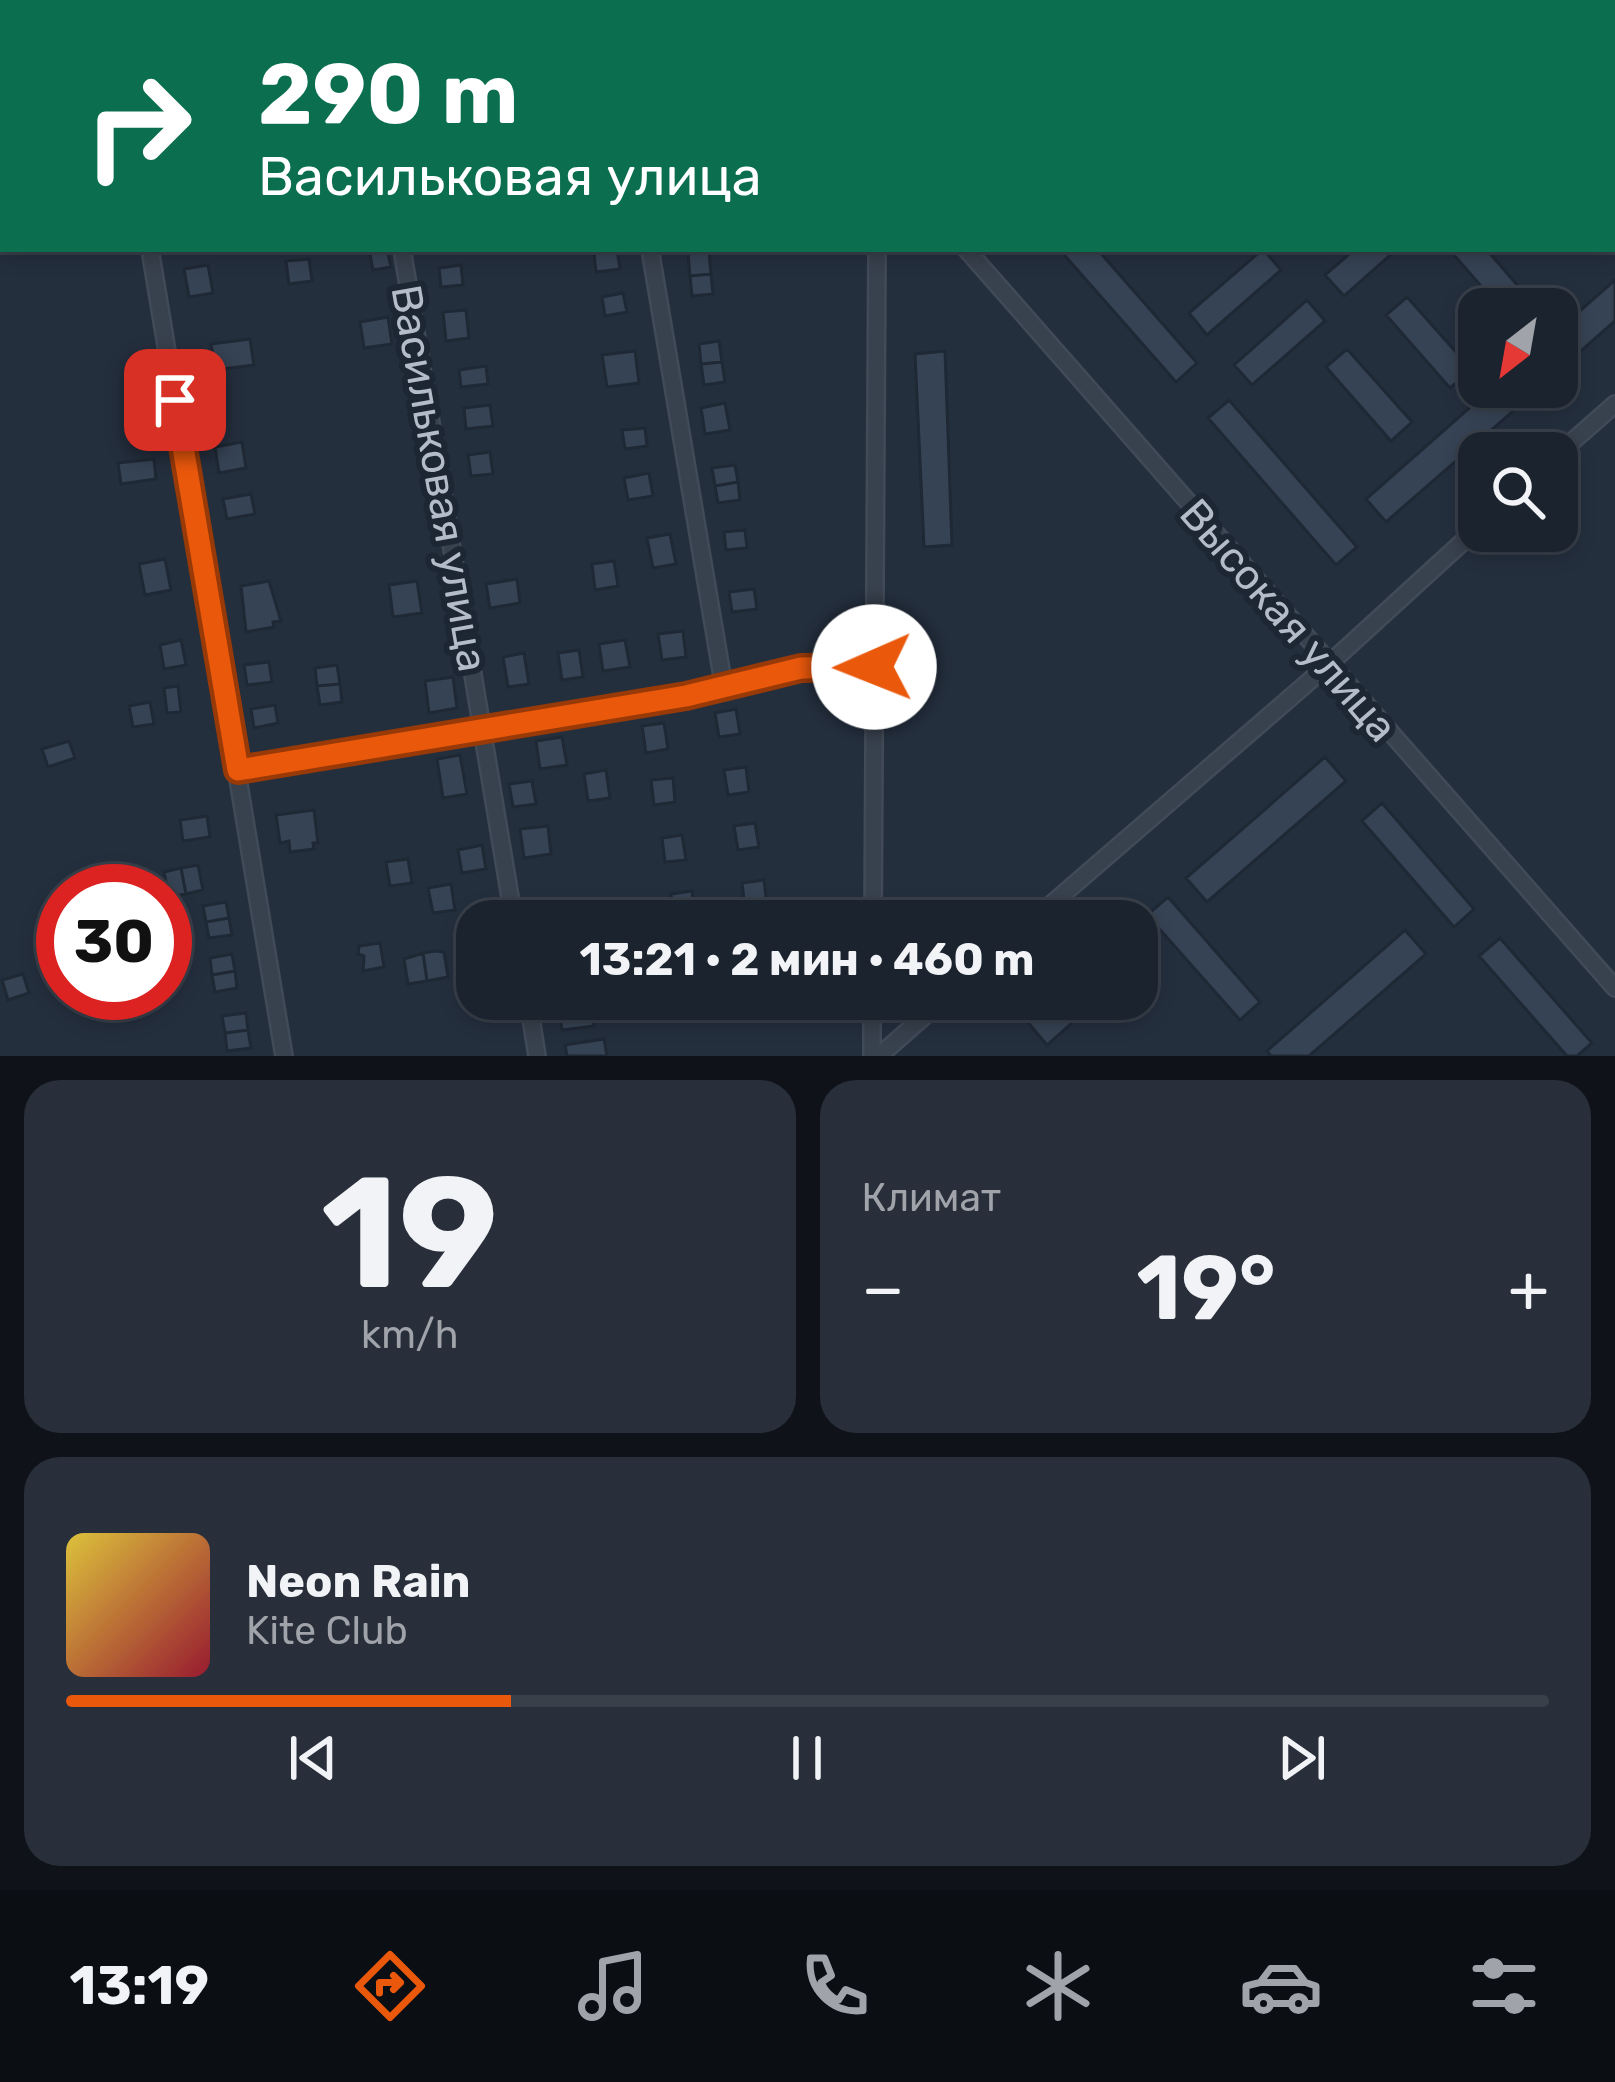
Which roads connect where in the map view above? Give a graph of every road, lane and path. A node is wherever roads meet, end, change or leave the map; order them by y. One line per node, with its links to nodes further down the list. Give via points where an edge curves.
1 (151, 252): 13 (street)
2 (403, 252): 12 (street, Васильковая улица)
3 (651, 252): 11 (street)
4 (877, 252): 10 (street)
5 (968, 252): 9 (street, Высокая улица)
6 (1615, 404): 7 (street)
7 (1578, 437)
8 (1458, 546): 9 (street)
9 (1328, 665): 16 (street); 17 (street, Высокая улица)
10 (874, 667): 11 (street, via 801,668); 15 (street)
11 (724, 688): 12 (street)
12 (482, 728): 13 (street); 14 (street, Васильковая улица)
13 (238, 770): 21 (street)
14 (511, 900)
15 (873, 900)
16 (1056, 900)
17 (1615, 988)
18 (531, 1020): 22 (street)
19 (873, 1020): 23 (street)
20 (919, 1020): 23 (street)
21 (284, 1056)
22 (537, 1056)
23 (876, 1056)

